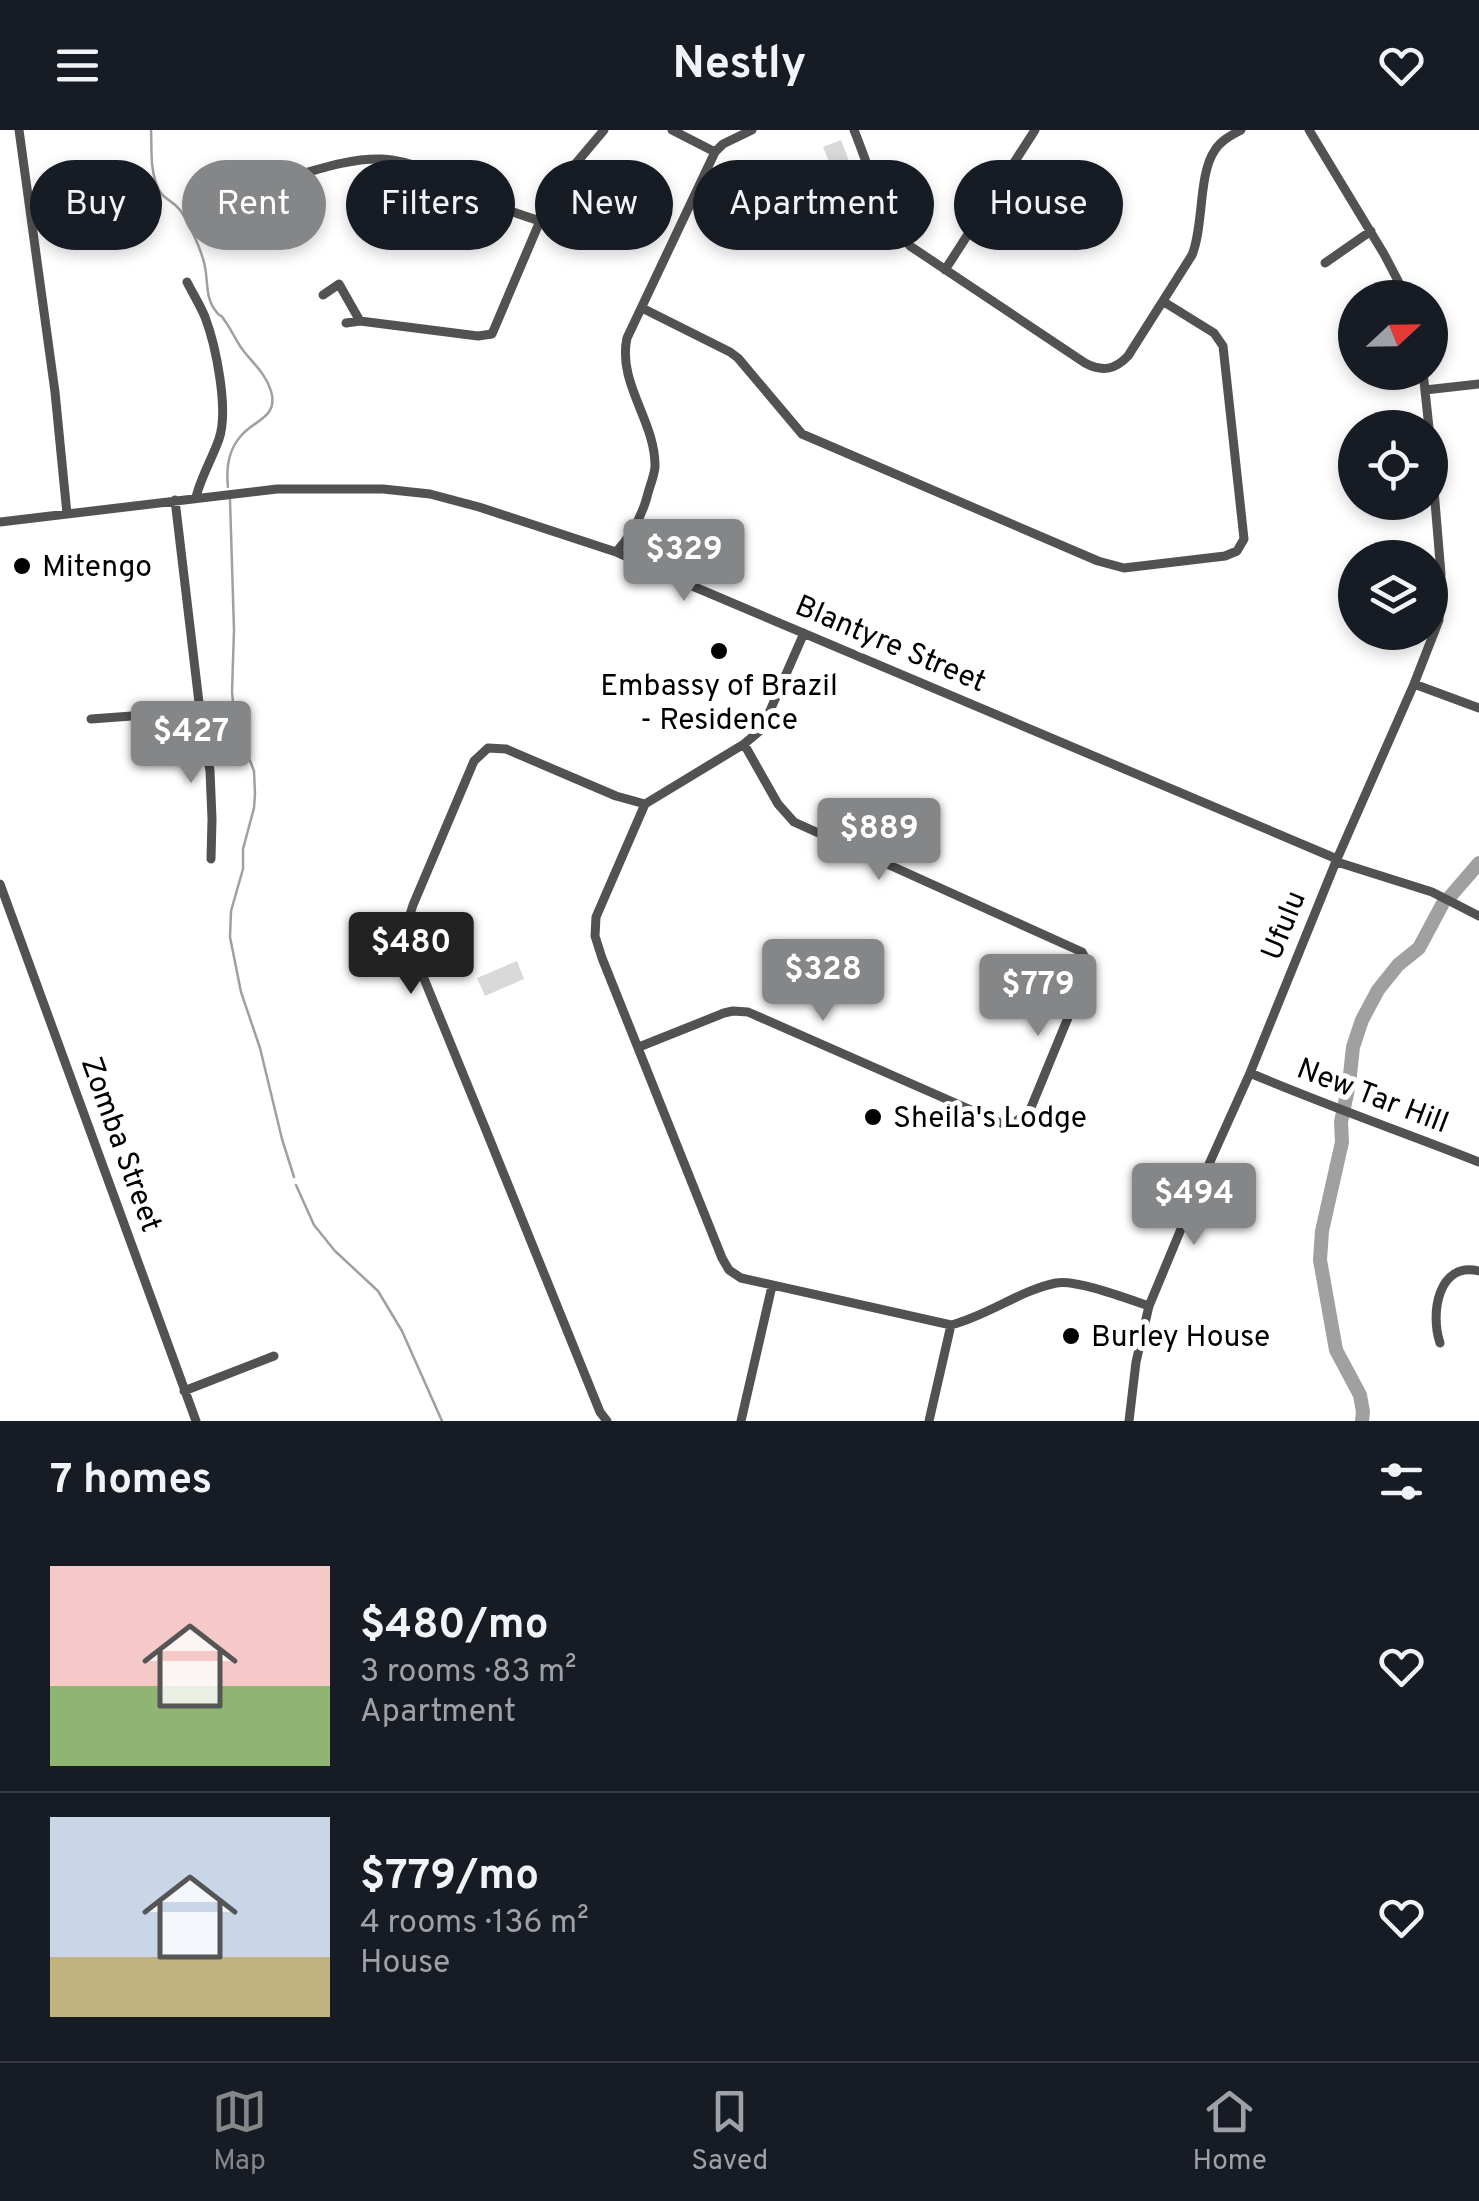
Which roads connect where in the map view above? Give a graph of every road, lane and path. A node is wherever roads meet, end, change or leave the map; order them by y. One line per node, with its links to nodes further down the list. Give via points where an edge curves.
1 (20, 130): 30 (street)
2 (604, 130): 10 (street)
3 (672, 130): 9 (street)
4 (752, 130): 9 (street)
5 (854, 130): 16 (street, via 901,236)
6 (1036, 130): 16 (street)
7 (1241, 130): 20 (street, via 1211,156 1195,250)
8 (1309, 130): 14 (street)
9 (715, 152): 21 (street)
10 (579, 160)
11 (326, 168): 12 (street, via 404,162)
12 (535, 218)
13 (535, 232): 22 (street, via 492,334)
14 (1371, 232): 15 (street); 17 (street)
15 (1325, 263)
16 (945, 270): 20 (street, via 1097,368 1124,360)
17 (1398, 280)
18 (187, 282): 28 (street, via 206,322 221,397 220,437)
19 (323, 295): 22 (street, via 337,280)
20 (1164, 302): 21 (street, via 1223,346 1244,539 1225,556 1124,568 812,440 738,358)
21 (642, 308): 33 (street, via 626,339 624,365 655,469 643,511)
22 (360, 321): 23 (street)
23 (346, 323)
24 (1479, 384): 25 (street)
25 (1448, 387)
26 (1425, 390): 27 (street)
27 (1427, 410)
28 (196, 497): 29 (street, Blantyre Street); 33 (street, Blantyre Street, via 277,488 418,492)
29 (175, 500): 30 (street, Blantyre Street); 37 (street)
30 (68, 514): 32 (street, Blantyre Street)
31 (1437, 520): 35 (street, Ufulu, via 1441,608)
32 (0, 522)
33 (616, 552): 34 (street, Blantyre Street)
34 (804, 633): 39 (street, via 762,730); 42 (street, Blantyre Street)
35 (1414, 684): 36 (street); 42 (street, Ufulu)
36 (1479, 708)
37 (200, 711): 38 (street); 41 (street, via 211,784)
38 (91, 719)
39 (744, 744): 40 (street); 46 (street, via 794,822 1082,952 1086,974 1030,1110 1014,1123 748,1012 724,1013)
40 (645, 804): 46 (street, via 594,928); 57 (street, via 506,749 488,748 474,761 406,926)
41 (210, 859)
42 (1337, 861): 45 (street, Blantyre Street, via 1432,892); 47 (street, Ufulu)
43 (0, 884): 44 (street, Zomba Street)
44 (4, 904): 55 (street, Zomba Street)
45 (1479, 916)
46 (639, 1047): 50 (street, via 722,1258 735,1275)
47 (1250, 1073): 48 (street, New Tar Hill); 51 (street, Ufulu)
48 (1479, 1162)
49 (1479, 1271): 53 (street, via 1458,1270 1439,1293 1434,1319)
50 (772, 1286): 52 (street); 58 (street)
51 (1149, 1306): 52 (street, via 1056,1283); 60 (street, Ufulu)
52 (952, 1325): 59 (street)
53 (1440, 1342)
54 (274, 1356): 55 (street)
55 (184, 1391): 56 (street, Zomba Street)
56 (196, 1421)
57 (608, 1421)
58 (742, 1421)
59 (929, 1421)
60 (1129, 1421)

